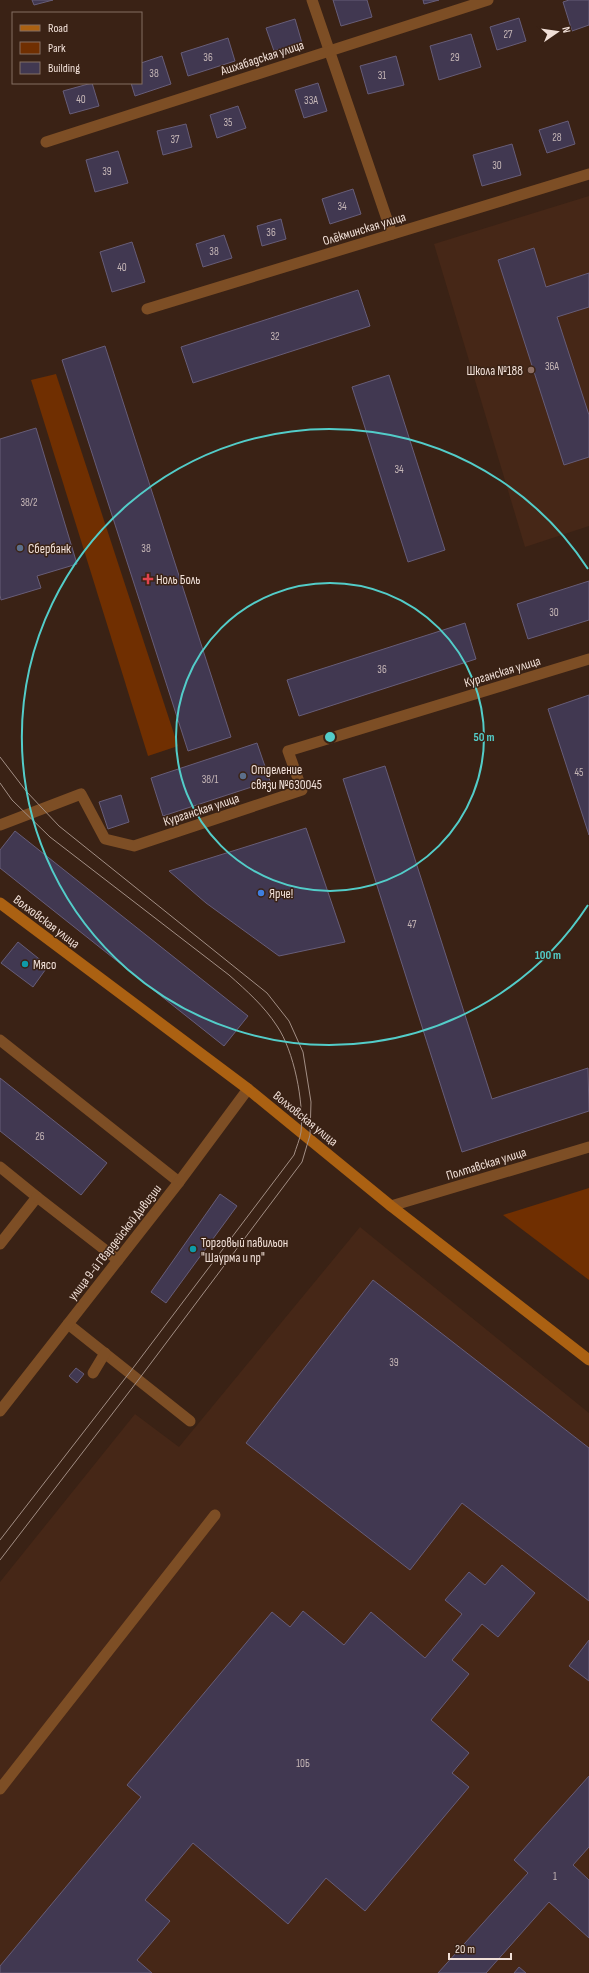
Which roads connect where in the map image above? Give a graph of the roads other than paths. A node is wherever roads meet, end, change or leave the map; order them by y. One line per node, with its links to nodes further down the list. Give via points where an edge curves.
1 (312, 0): 3 (street)
2 (488, 0): 3 (street, Ашхабадская улица)
3 (328, 51): 4 (street, Ашхабадская улица); 6 (street)
4 (46, 142)
5 (589, 174): 6 (street, Олёкминская улица)
6 (392, 234): 7 (street, Олёкминская улица)
7 (146, 308)
8 (589, 659): 9 (street, Курганская улица, via 288,751 302,790 134,846 105,839 81,794)
9 (0, 825)
10 (0, 903): 12 (main road, Волховская улица)
11 (0, 1040): 15 (street)
12 (248, 1089): 15 (street, улица 9-й Гвардейской Дивизии); 17 (main road, Волховская улица)
13 (589, 1147): 17 (street, Полтавская улица)
14 (0, 1167): 16 (street)
15 (179, 1182): 19 (street, улица 9-й Гвардейской Дивизии)
16 (37, 1197): 18 (street); 19 (street)
17 (391, 1206): 22 (main road, Волховская улица)
18 (0, 1244)
19 (118, 1260): 20 (street, улица 9-й Гвардейской Дивизии)
20 (68, 1324): 21 (street); 24 (street, улица 9-й Гвардейской Дивизии)
21 (105, 1353): 23 (street); 25 (street)
22 (589, 1360)
23 (93, 1373)
24 (0, 1411)
25 (190, 1421)
26 (215, 1515): 27 (street)
27 (0, 1789)

